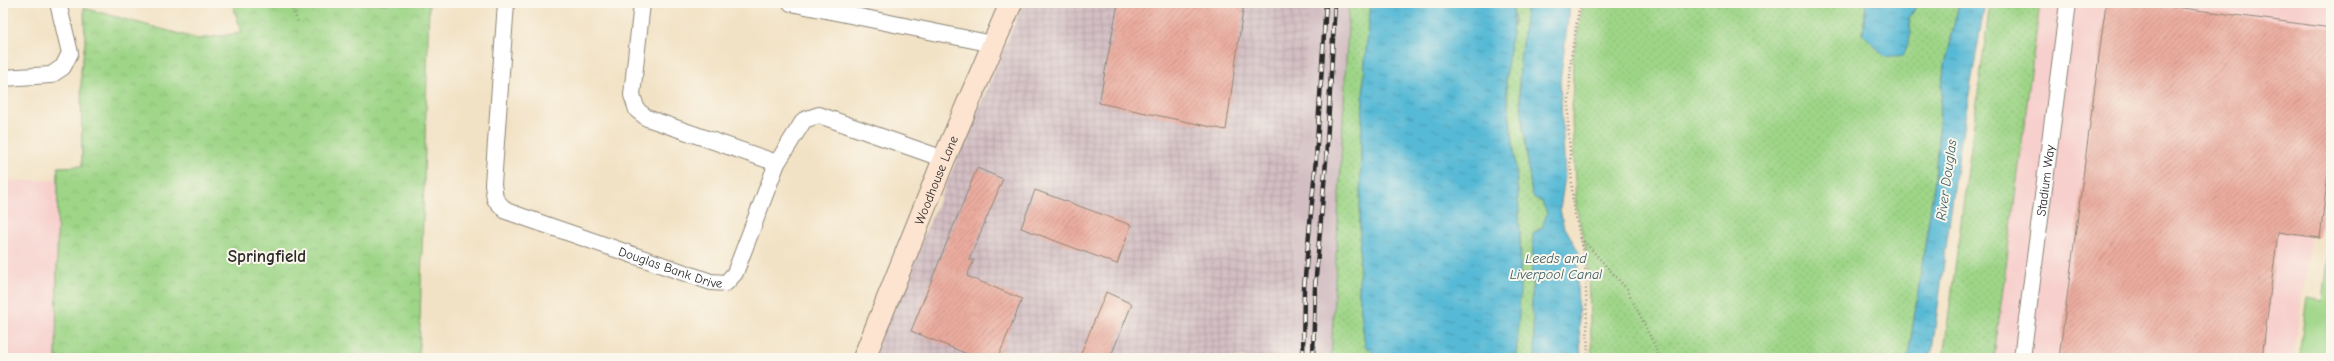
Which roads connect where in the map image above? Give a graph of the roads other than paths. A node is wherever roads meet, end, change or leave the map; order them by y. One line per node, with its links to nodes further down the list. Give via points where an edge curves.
1 (58, 3): 8 (street, via 70,53 63,67 51,75)
2 (506, 3): 10 (street, Douglas Bank Drive, via 494,184 495,199 506,211 710,282 726,283 735,274)
3 (642, 3): 10 (street, via 632,95 637,110 647,118)
4 (791, 3): 7 (street)
5 (1011, 3): 7 (main road, Woodhouse Lane)
6 (2068, 3): 12 (street, Stadium Way)
7 (993, 44): 9 (main road, Woodhouse Lane)
8 (3, 78)
9 (944, 159): 10 (street, Douglas Bank Drive, via 819,115 804,120); 11 (main road, Woodhouse Lane)
10 (777, 163)
11 (864, 358)
12 (2022, 358)

